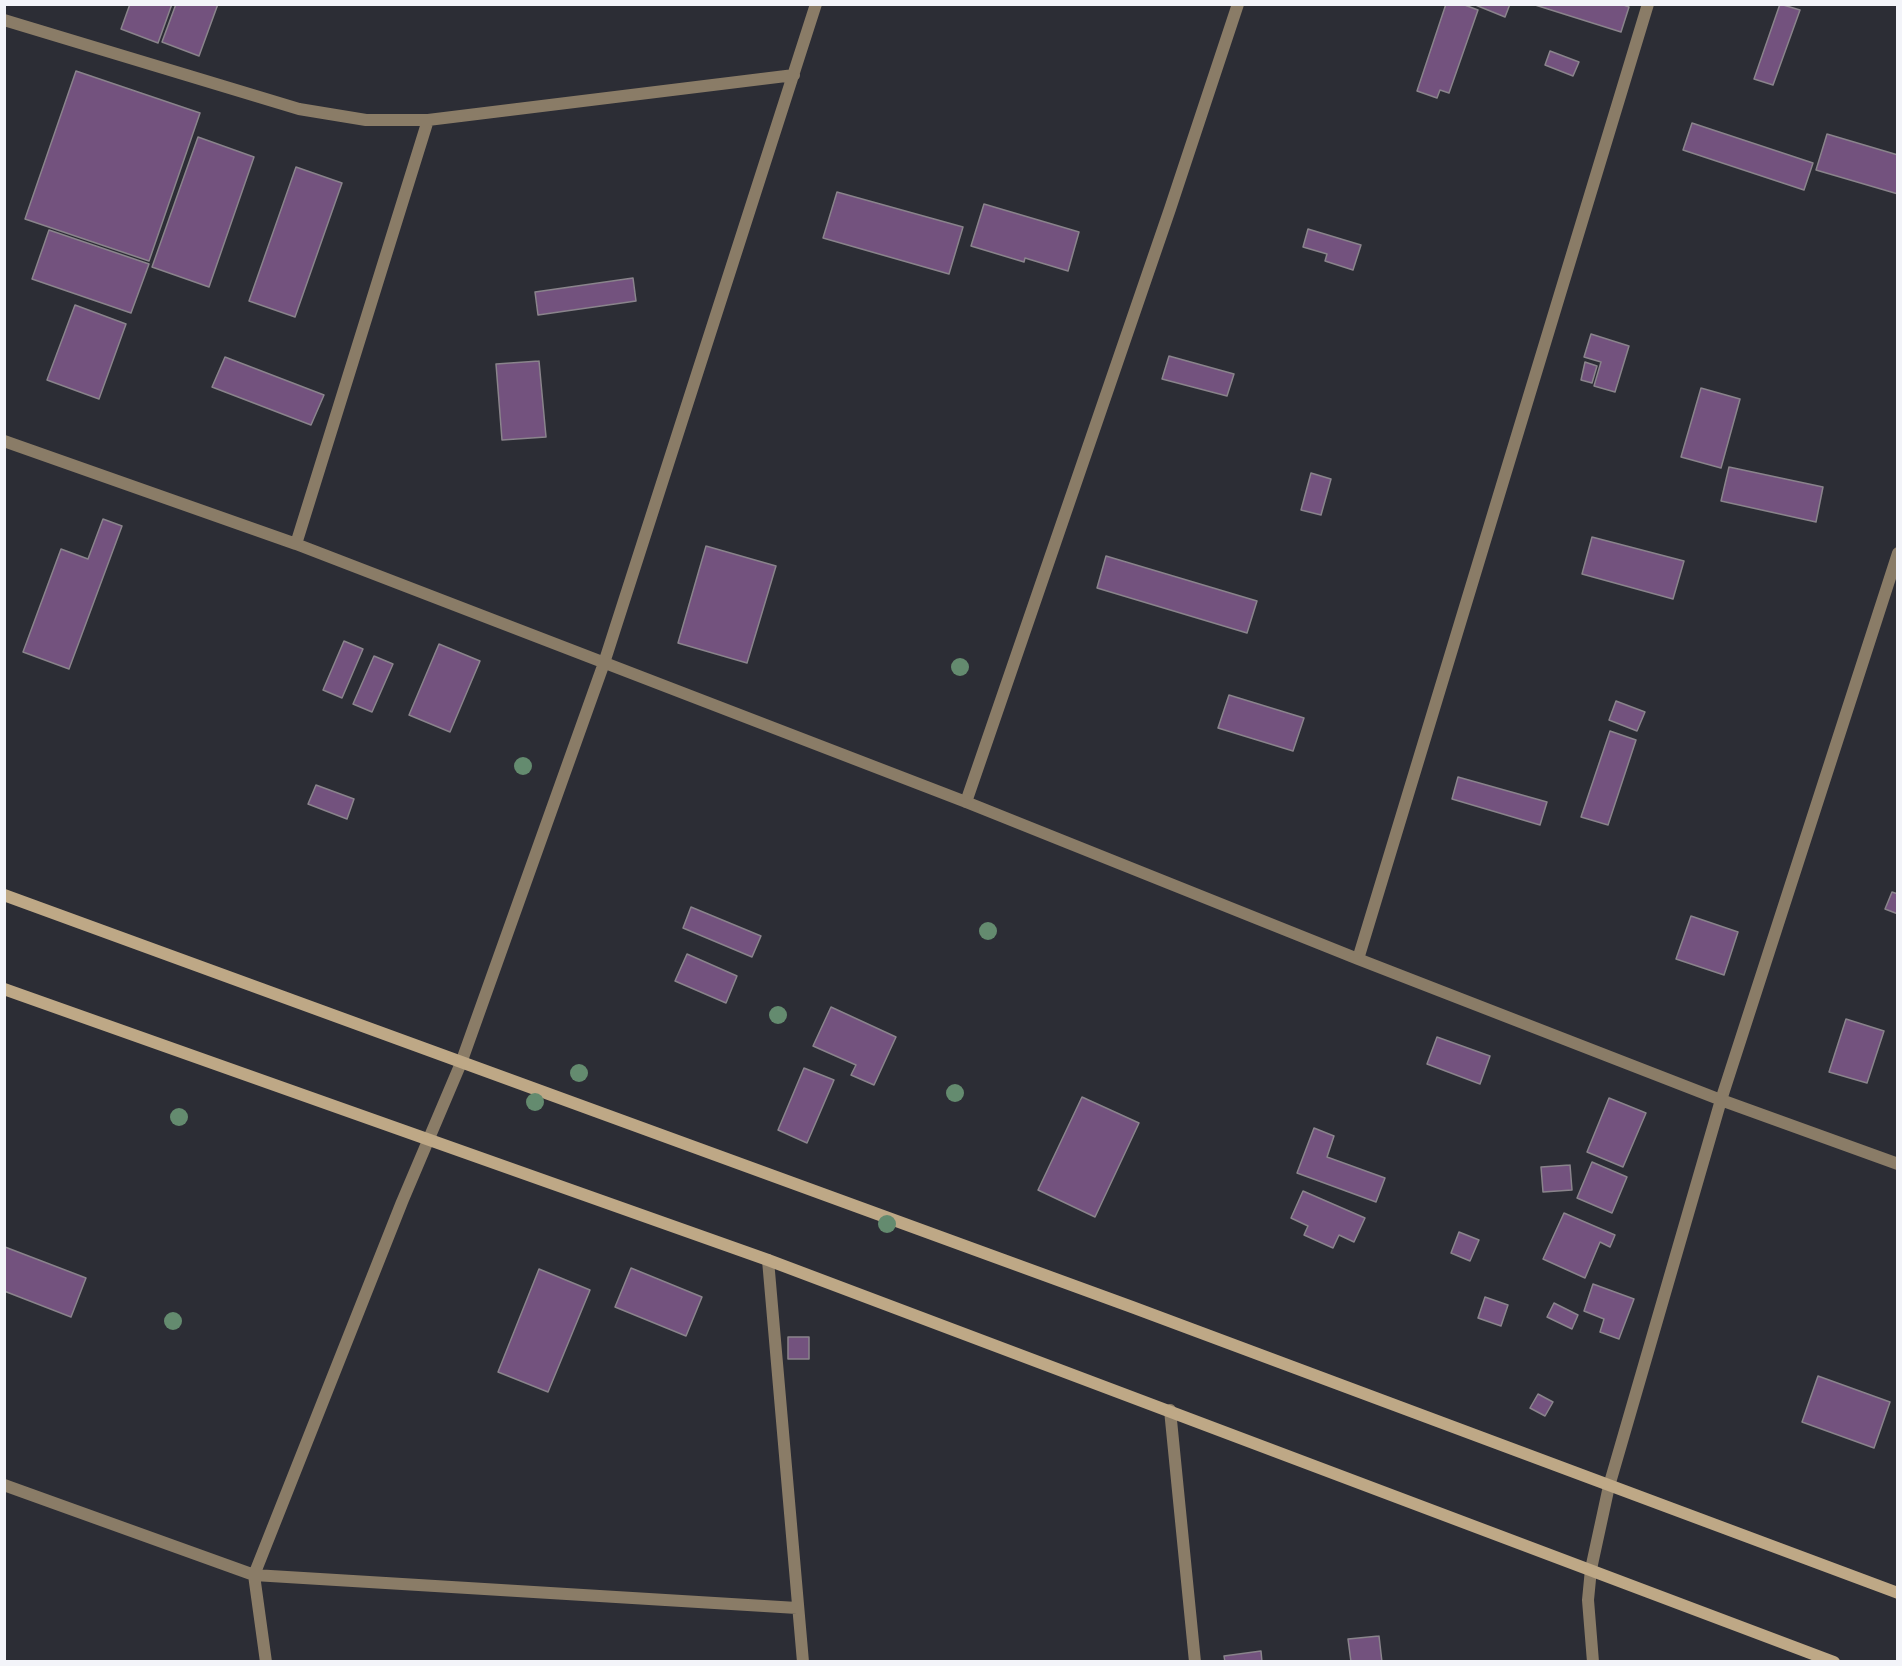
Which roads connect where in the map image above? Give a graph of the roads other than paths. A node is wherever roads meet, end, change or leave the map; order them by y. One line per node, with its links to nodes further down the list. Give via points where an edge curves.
1 (816, 4): 5 (street)
2 (1238, 4): 11 (street)
3 (1648, 4): 13 (street)
4 (4, 20): 6 (street, via 299,109 366,120)
5 (794, 75): 6 (street); 10 (street)
6 (428, 120): 8 (street)
7 (4, 441): 8 (street)
8 (296, 544): 10 (street)
9 (1898, 553): 16 (street)
10 (604, 663): 11 (street); 15 (street)
11 (966, 802): 13 (street)
12 (4, 895): 15 (main road)
13 (1358, 959): 16 (street)
14 (4, 989): 17 (main road)
15 (460, 1063): 17 (street); 22 (main road, via 1132,1307)
16 (1721, 1100): 18 (street); 22 (street)
17 (429, 1140): 19 (main road); 24 (street)
18 (1898, 1164)
19 (768, 1260): 20 (main road); 26 (street)
20 (1170, 1410): 23 (main road); 29 (street)
21 (4, 1485): 24 (street)
22 (1609, 1486): 23 (street); 25 (main road)
23 (1591, 1569): 30 (street, via 1588,1600); 31 (main road)
24 (254, 1575): 26 (street); 27 (street)
25 (1898, 1593)
26 (797, 1608): 28 (street)
27 (266, 1662)
28 (803, 1662)
29 (1196, 1662)
30 (1593, 1662)
31 (1834, 1662)

